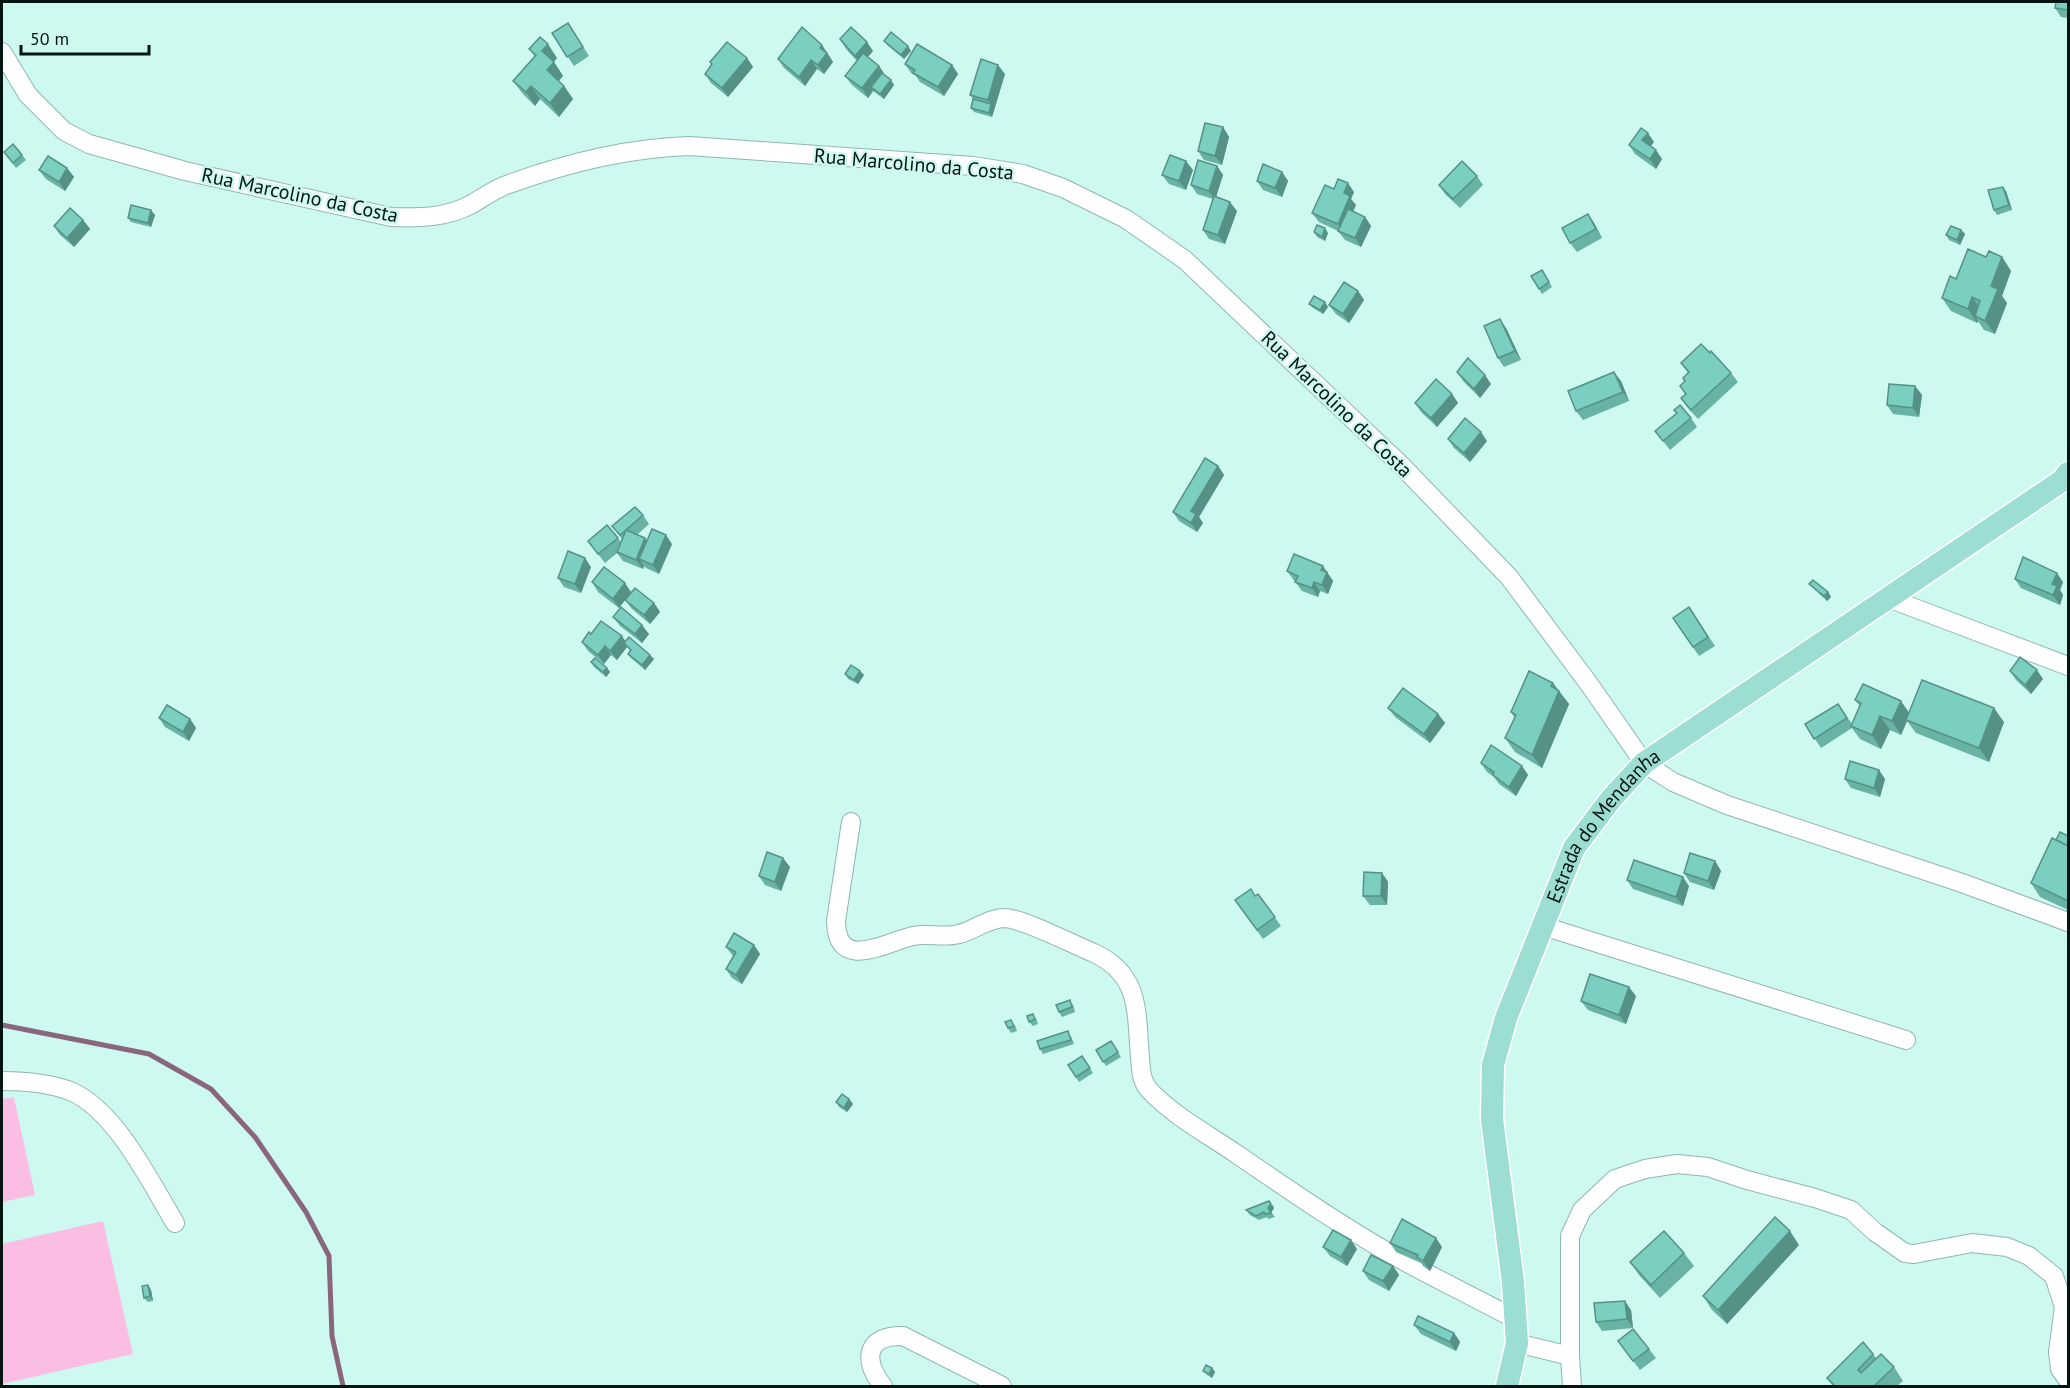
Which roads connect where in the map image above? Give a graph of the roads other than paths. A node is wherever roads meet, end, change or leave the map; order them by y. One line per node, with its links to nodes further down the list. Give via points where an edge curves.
1 (2, 52): 5 (street, Rua Marcolino da Costa, via 28,95 64,131 89,144 185,171 391,217 450,214 505,185 558,167 668,147 973,166 1023,174 1063,188 1126,219 1185,260 1401,465 1509,577)
2 (2068, 473): 3 (main road, Estrada do Mendanha)
3 (1888, 598): 4 (street); 5 (main road, Estrada do Mendanha)
4 (2068, 666)
5 (1644, 763): 7 (street, via 1674,782 1727,805); 8 (main road, Estrada do Mendanha, via 1574,848)
6 (851, 822): 12 (street, via 836,921 837,934 844,946 872,950 914,936 962,934 994,919 1007,918 1108,960 1122,972 1132,991 1141,1071 1150,1091 1183,1118 1380,1247)
7 (2068, 922)
8 (1543, 926): 9 (street); 12 (main road, Estrada do Mendanha, via 1506,1018 1493,1065 1492,1119)
9 (1906, 1040)
10 (2, 1081): 11 (street, via 25,1081 71,1091 102,1112)
11 (175, 1223)
12 (1515, 1319): 13 (main road, Estrada do Mendanha)
13 (1516, 1342): 14 (street); 18 (main road, Estrada do Mendanha)
14 (1570, 1356): 15 (street, via 1570,1236 1582,1210 1614,1179 1645,1168 1677,1164 1708,1167 1851,1210 1905,1252 1914,1254 1972,1243 2007,1247 2029,1256 2054,1276 2064,1307 2058,1352 2060,1369); 19 (street)
15 (2068, 1380)
16 (994, 1385): 17 (street, via 903,1336 889,1336 877,1340 871,1350 872,1364)
17 (883, 1386)
18 (1507, 1386)
19 (1572, 1386)

